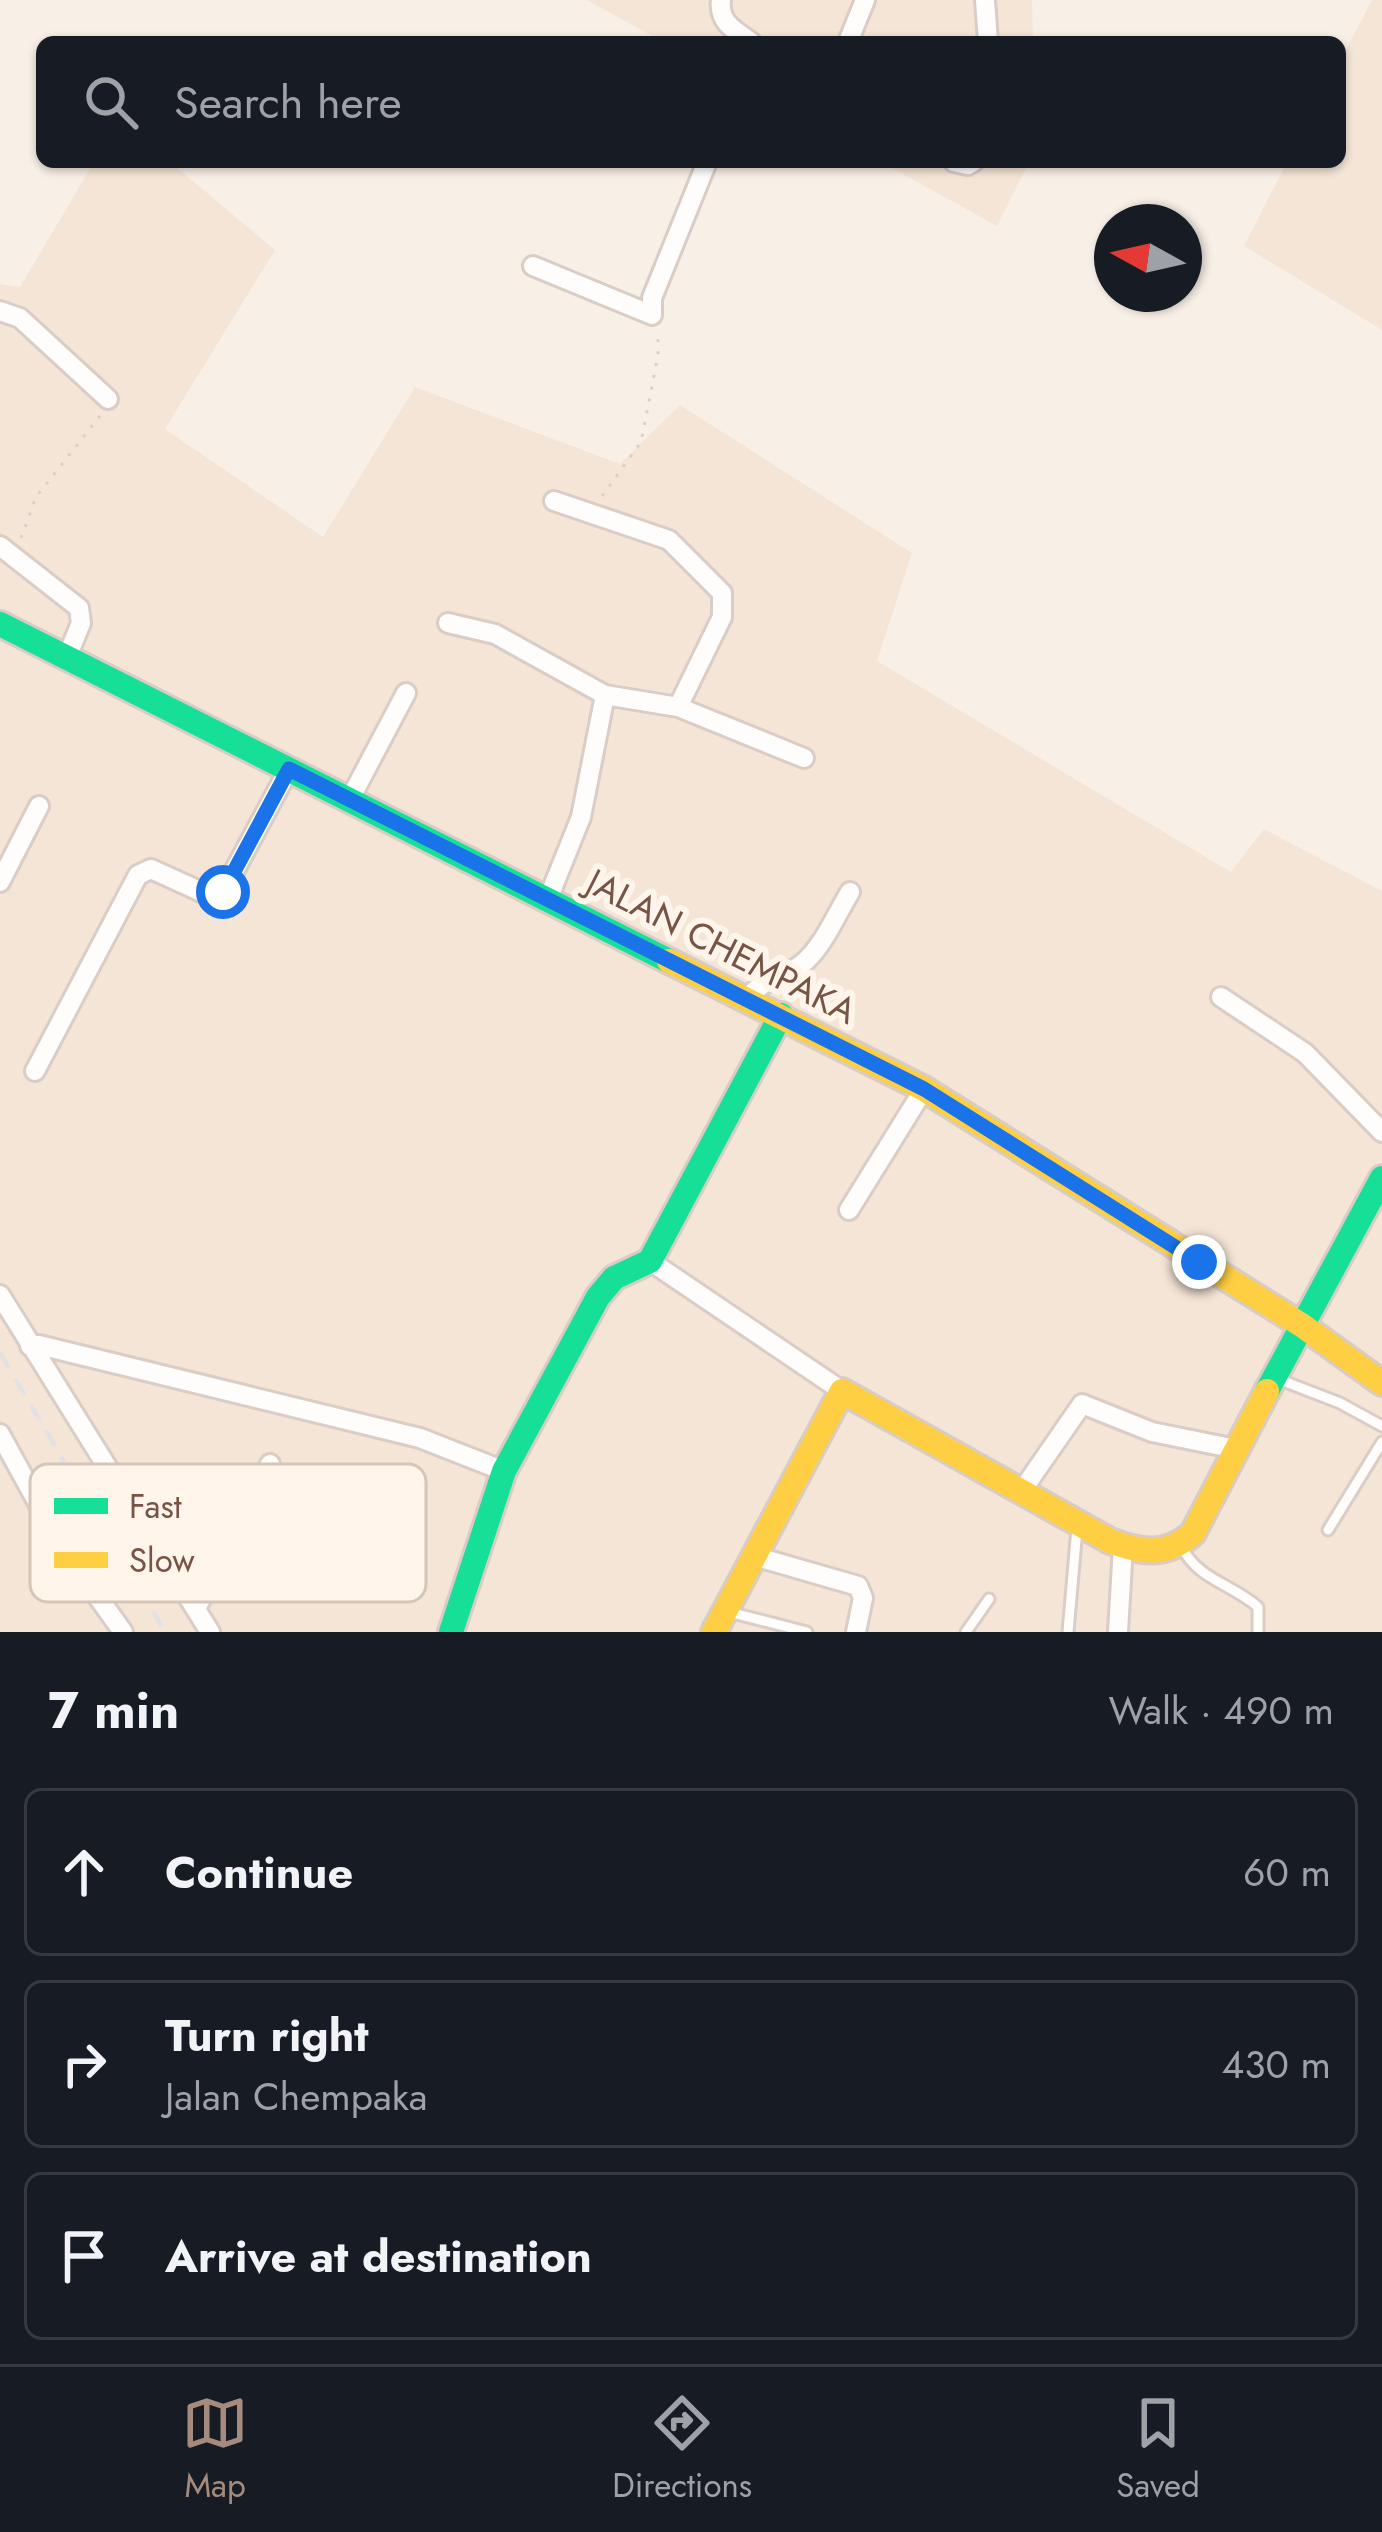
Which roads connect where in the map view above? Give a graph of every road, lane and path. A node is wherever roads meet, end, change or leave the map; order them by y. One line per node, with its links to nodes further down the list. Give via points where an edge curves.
1 (721, 0): 4 (street, via 721,15)
2 (865, 0): 5 (street)
3 (985, 0): 6 (street)
4 (743, 36)
5 (850, 36)
6 (988, 36)
7 (704, 168): 10 (street)
8 (533, 266): 10 (street)
9 (0, 311): 11 (street, via 20,317)
10 (652, 315): 13 (path, via 658,355 641,442)
11 (108, 399): 14 (path, via 36,496)
12 (554, 501): 13 (street)
13 (594, 514): 20 (street, via 669,540 722,593 722,617)
14 (7, 552): 17 (street, via 79,608)
15 (448, 623): 19 (street, via 495,634)
16 (0, 624): 17 (street, JALAN CHEMPAKA)
17 (67, 657): 22 (street, JALAN CHEMPAKA)
18 (406, 693): 23 (street)
19 (605, 695): 20 (street); 27 (street, via 581,817)
20 (678, 707): 21 (street)
21 (804, 758)
22 (289, 769): 23 (street, JALAN CHEMPAKA); 31 (street, via 223,892 206,894 151,869 138,875)
23 (350, 800): 27 (street, JALAN CHEMPAKA)
24 (39, 806): 25 (street)
25 (0, 881)
26 (850, 892): 29 (street, via 813,954)
27 (548, 899): 29 (street, JALAN CHEMPAKA)
28 (1221, 998): 33 (street, via 1305,1053)
29 (748, 999): 30 (street, JALAN CHEMPAKA)
30 (781, 1015): 32 (street, JALAN CHEMPAKA); 36 (street)
31 (35, 1071)
32 (924, 1089): 35 (street); 38 (street, JALAN CHEMPAKA)
33 (1382, 1132)
34 (1382, 1178): 38 (street)
35 (849, 1210)
36 (650, 1261): 42 (street); 48 (street, via 614,1278 598,1297)
37 (0, 1294): 39 (street)
38 (1304, 1326): 40 (street); 41 (street, JALAN CHEMPAKA)
39 (30, 1346): 47 (street); 48 (street, via 420,1438)
40 (1272, 1376): 43 (lane); 46 (street)
41 (1382, 1383)
42 (842, 1391): 50 (street); 55 (street)
43 (1382, 1426)
44 (0, 1434): 49 (street)
45 (1382, 1442): 52 (lane)
46 (1235, 1448): 50 (street, via 1152,1432 1082,1404); 54 (street)
47 (104, 1464)
48 (504, 1472): 62 (street)
49 (30, 1489)
50 (1021, 1492): 51 (street)
51 (1077, 1523): 53 (street); 68 (lane)
52 (1328, 1530)
53 (1123, 1546): 54 (street, via 1165,1553); 69 (street)
54 (1181, 1546): 70 (lane, via 1204,1576 1258,1606)
55 (754, 1556): 61 (street); 66 (street, via 858,1586)
56 (989, 1599): 67 (lane)
57 (101, 1602): 63 (street)
58 (192, 1602): 60 (street)
59 (200, 1602): 60 (street)
60 (196, 1609): 64 (street)
61 (719, 1622): 65 (lane)
62 (457, 1630)
63 (123, 1632)
64 (210, 1632)
65 (807, 1632)
66 (856, 1632)
67 (967, 1632)
68 (1068, 1632)
69 (1118, 1632)
70 (1258, 1632)

